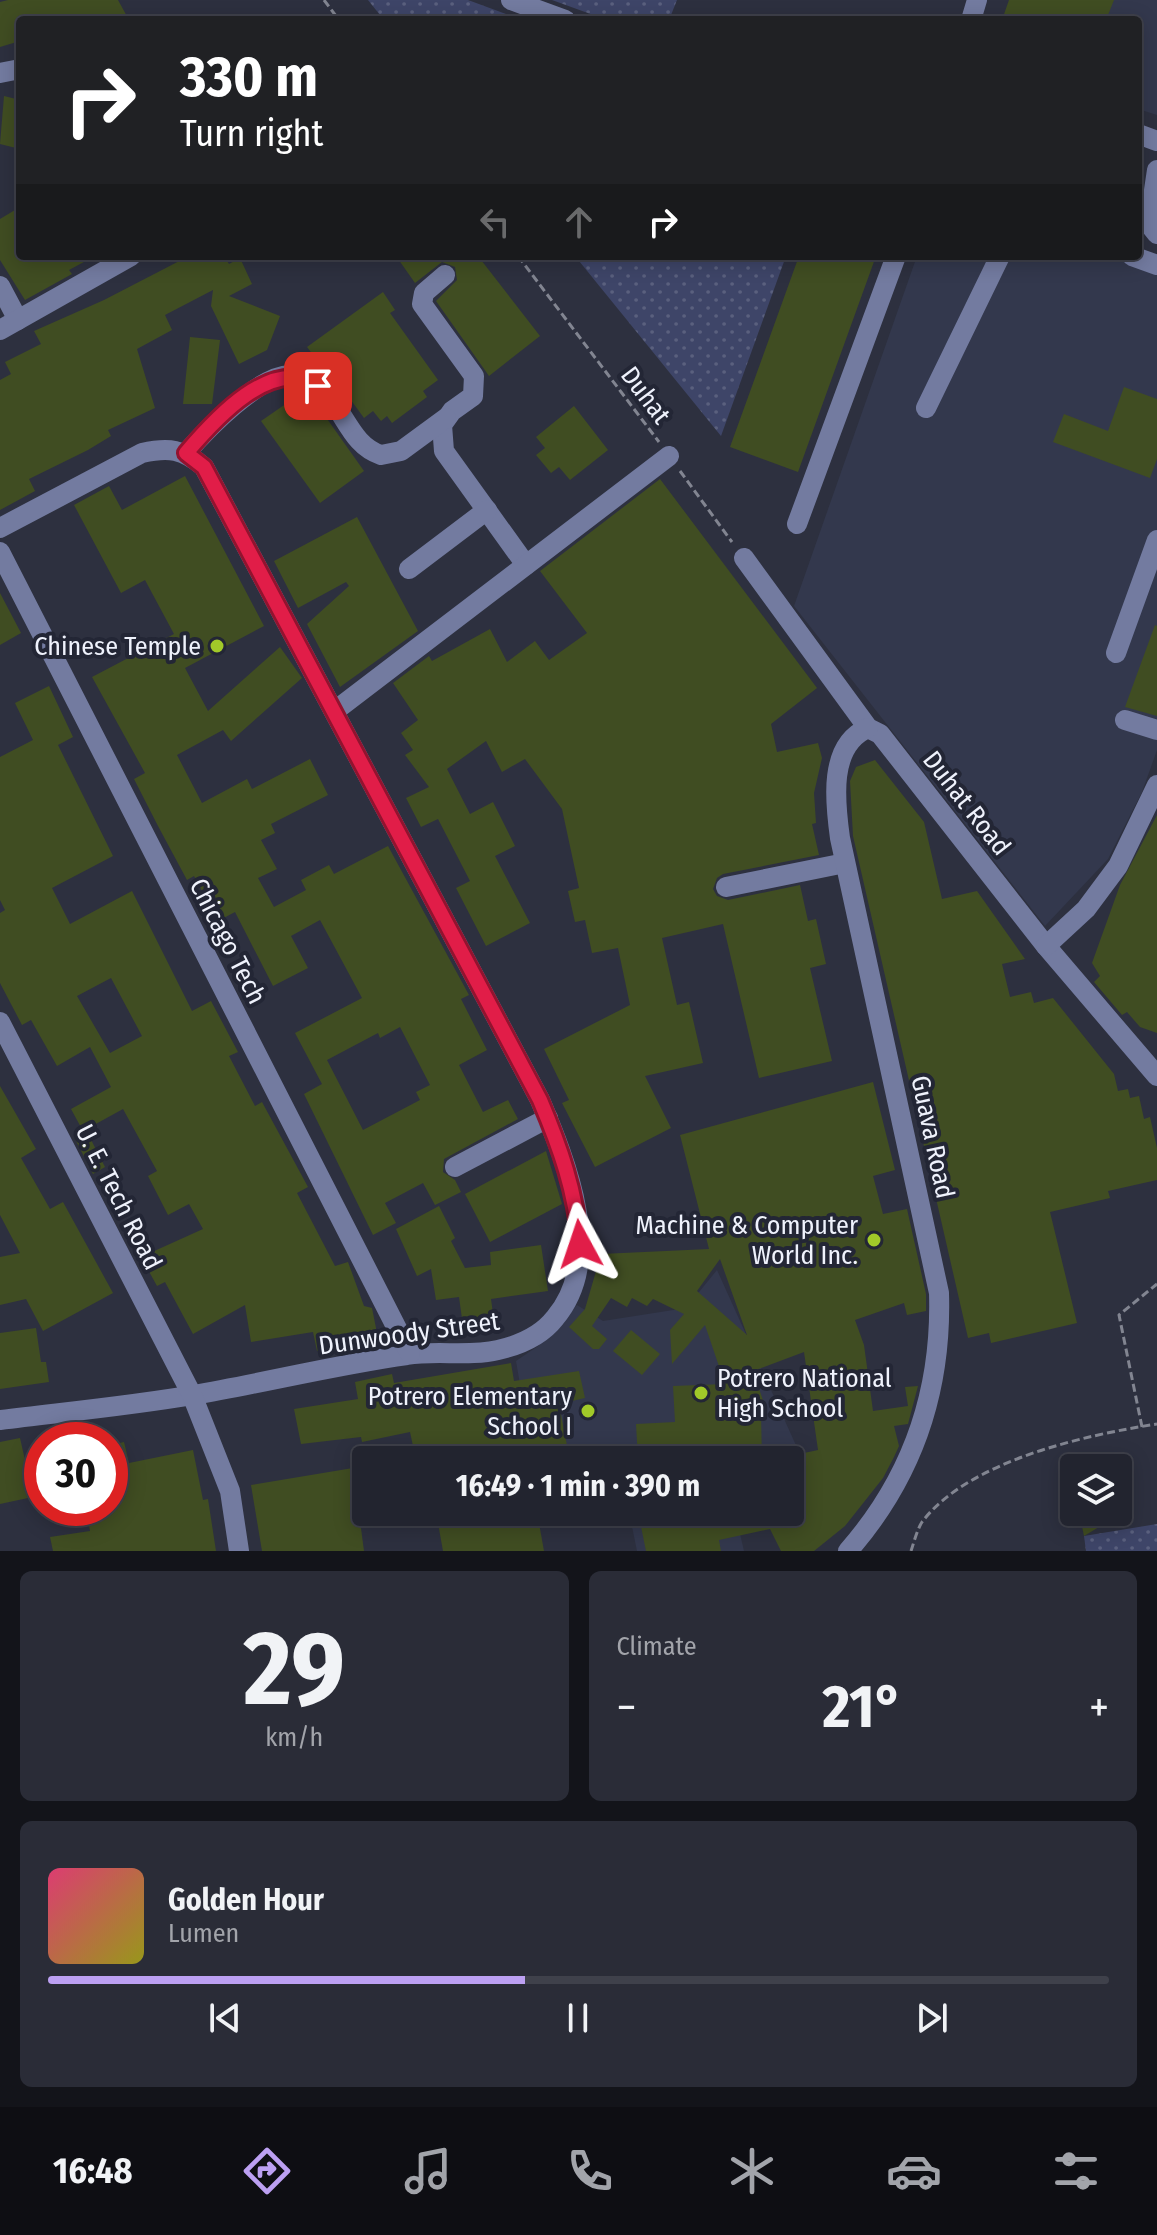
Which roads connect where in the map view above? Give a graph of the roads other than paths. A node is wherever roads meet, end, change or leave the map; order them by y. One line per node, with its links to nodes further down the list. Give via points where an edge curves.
1 (511, 0): 2 (street)
2 (554, 16)
3 (1157, 170): 4 (street, via 1149,224)
4 (1157, 234)
5 (124, 260): 10 (street)
6 (895, 260): 17 (street)
7 (998, 260): 12 (street)
8 (445, 275): 13 (street, via 424,293 422,304 474,376 476,388)
9 (0, 286): 10 (street)
10 (18, 320): 11 (street)
11 (0, 330)
12 (926, 408)
13 (446, 418): 14 (street, via 401,451 381,455 360,442 318,386 306,377 288,375 261,386); 16 (street, via 444,451)
14 (186, 453): 18 (street, via 166,447 142,453); 25 (street, Dunwoody Street, via 204,467)
15 (669, 456): 22 (street)
16 (487, 510): 22 (street); 23 (street)
17 (797, 524)
18 (0, 528)
19 (1157, 540): 24 (street)
20 (0, 552): 37 (street, Chicago Tech)
21 (744, 558): 27 (street, Duhat Road)
22 (526, 565): 25 (street)
23 (409, 569)
24 (1116, 653)
25 (336, 710): 35 (street, Dunwoody Street)
26 (1125, 720): 28 (street)
27 (868, 728): 30 (street, Guava Road, via 855,734 836,781); 32 (street, Duhat Road, via 880,734)
28 (1157, 730)
29 (1157, 785): 32 (street, via 1118,866 1086,909)
30 (845, 863): 31 (street); 41 (street, Guava Road, via 939,1293 940,1338 933,1392 917,1443 897,1484)
31 (726, 887)
32 (1046, 946): 34 (street, Duhat Road)
33 (0, 1022): 38 (street, U. E. Tech Road)
34 (1157, 1076)
35 (548, 1118): 36 (street); 37 (street, Dunwoody Street, via 577,1206 580,1244 572,1287 556,1318 530,1340 496,1351)
36 (455, 1167)
37 (410, 1354): 38 (street, Dunwoody Street)
38 (192, 1395): 39 (street, Dunwoody Street); 40 (street, U. E. Tech Road, via 230,1491)
39 (0, 1420)
40 (239, 1551)
41 (848, 1551)

